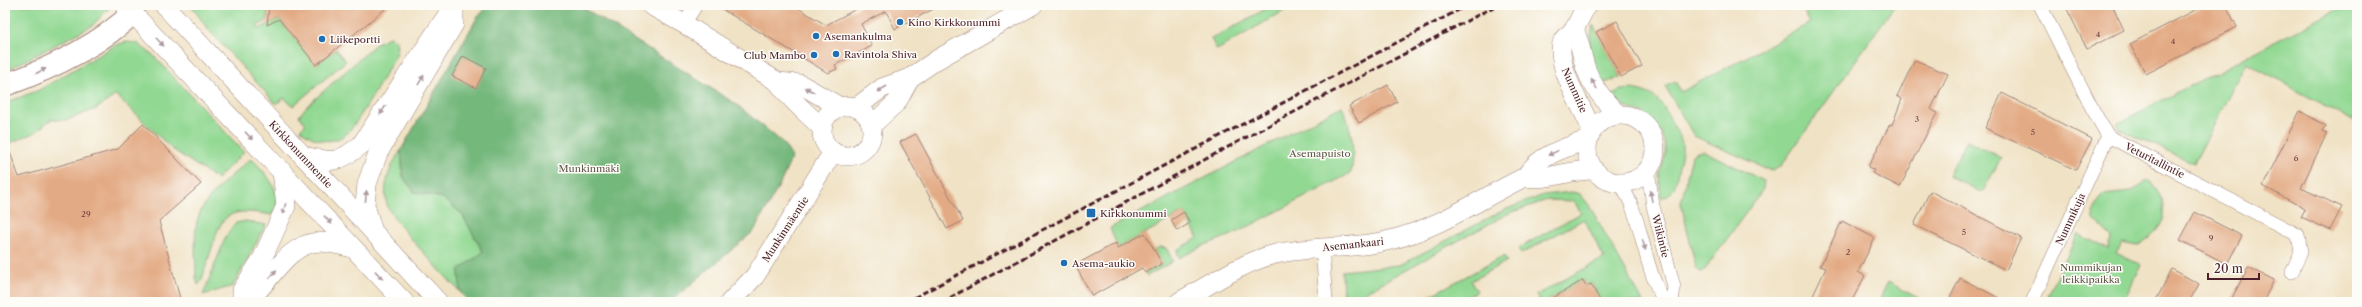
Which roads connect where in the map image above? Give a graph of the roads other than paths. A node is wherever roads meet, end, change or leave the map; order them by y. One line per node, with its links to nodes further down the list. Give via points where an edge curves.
1 (164, 5): 21 (main road, Kirkkonummentie)
2 (650, 5): 9 (main road)
3 (696, 5): 9 (street)
4 (1033, 5): 11 (main road, via 938,59)
5 (1588, 5): 10 (main road, Nummitie)
6 (2040, 5): 19 (street)
7 (133, 8): 13 (highway, one-way to 7, via 37,74 117,28); 24 (main road, one-way to 24)
8 (456, 8): 21 (main road, one-way to 21, via 436,29 360,145 343,159 330,162); 27 (main road, one-way to 8, via 365,205 367,184 378,153 454,24)
9 (684, 24): 12 (main road)
10 (1574, 30): 15 (main road, Nummitie, one-way to 10, via 1609,106 1591,79 1583,60 1580,41); 18 (main road, Nummitie, via 1565,36 1562,42 1562,59 1566,74 1584,110)
11 (910, 78): 14 (main road, one-way to 14, via 882,88); 16 (main road, via 897,102)
12 (778, 82): 14 (main road, one-way to 12, via 800,84); 17 (main road, via 787,95 802,106)
13 (5, 85)
14 (848, 107): 16 (main road, via 866,114); 17 (main road, via 828,115)
15 (1618, 114): 18 (main road, via 1608,117); 23 (main road, via 1643,122 1653,136 1655,153)
16 (872, 125): 20 (main road, via 871,140 867,147 857,154 844,156)
17 (822, 128): 20 (main road, via 826,146)
18 (1590, 135): 22 (main road, via 1587,156); 25 (main road, Asemankaari, one-way to 25, via 1540,159)
19 (2108, 136): 30 (street, Veturitallintie, via 2298,235 2301,252); 31 (street, Nummikuja)
20 (833, 152): 36 (main road, Munkinmäentie, via 755,276)
21 (303, 156): 27 (main road, Kirkkonummentie)
22 (1594, 170): 25 (main road, Asemankaari, via 1577,170 1542,178); 26 (main road, via 1610,181)
23 (1648, 170): 26 (main road, via 1636,180); 40 (street, Wiikintie, one-way to 23, via 1674,287 1653,206)
24 (282, 171): 29 (main road, one-way to 29); 32 (main road, one-way to 32, via 286,206 263,257 242,290)
25 (1524, 177): 28 (main road, Asemankaari, via 1410,234 1374,243)
26 (1620, 183): 39 (street, Wiikintie, one-way to 39, via 1634,212 1657,288)
27 (375, 233): 35 (main road, Kirkkonummentie)
28 (1322, 247): 37 (main road, Asemankaari, via 1299,249 1257,260); 38 (street)
29 (353, 248): 33 (main road, one-way to 29, via 257,294 296,250 319,242); 34 (main road, one-way to 34)
30 (2292, 272)
31 (2034, 301)
32 (242, 302)
33 (246, 302)
34 (404, 302)
35 (438, 302)
36 (730, 302)
37 (1179, 302)
38 (1326, 302)
39 (1665, 302)
40 (1672, 302)

